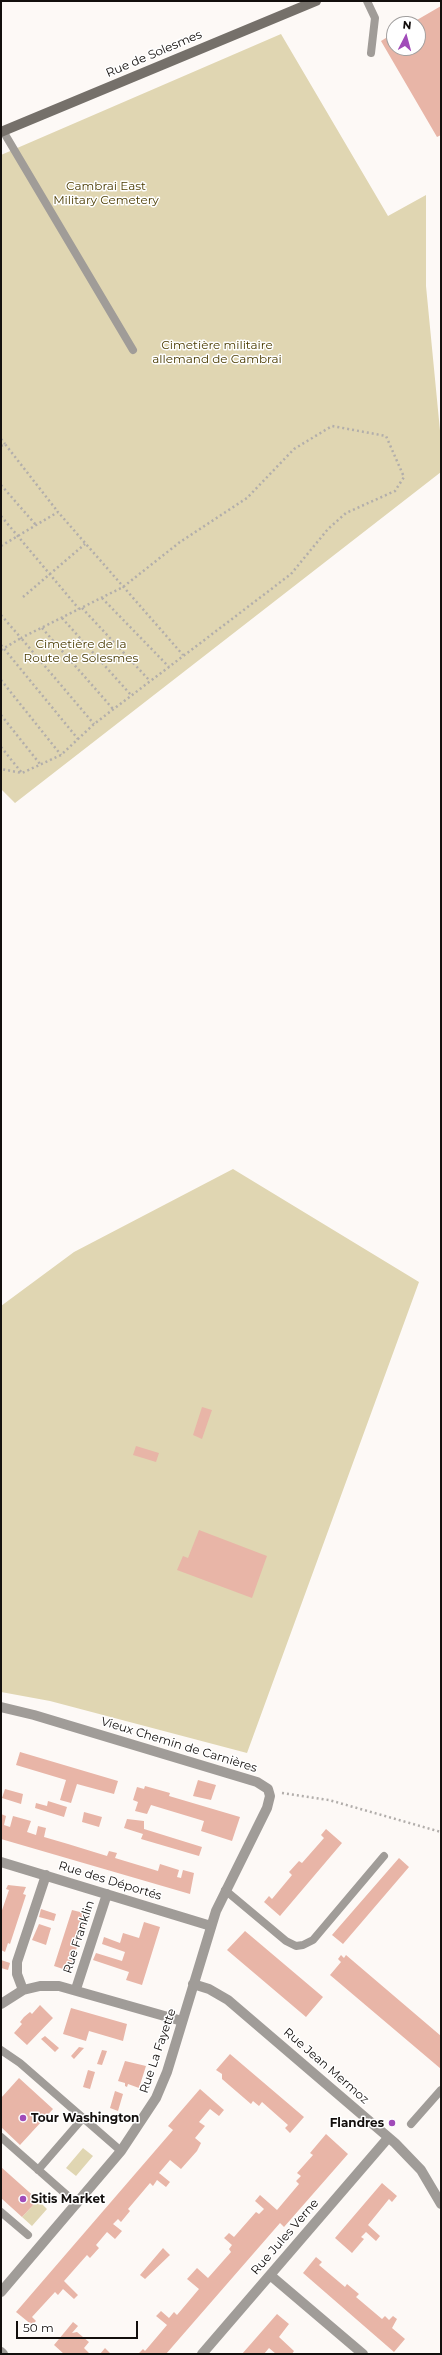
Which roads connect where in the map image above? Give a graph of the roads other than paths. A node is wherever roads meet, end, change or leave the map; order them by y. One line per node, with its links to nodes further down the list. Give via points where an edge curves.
1 (316, 1): 4 (main road, Rue de Solesmes)
2 (368, 1): 3 (lane, via 375,18)
3 (371, 53)
4 (2, 132): 5 (lane)
5 (132, 350)
6 (1, 1707): 7 (street, Vieux Chemin de Carnières, via 34,1714 257,1782 266,1786)
7 (270, 1792): 11 (street, Rue La Fayette, via 267,1808)
8 (384, 1856): 11 (lane, via 313,1940 303,1945 296,1946 286,1941)
9 (1, 1862): 10 (street, Rue des Déportés)
10 (46, 1876): 12 (street, Rue des Déportés); 16 (street, via 17,1962 17,1974)
11 (225, 1890): 13 (street, Rue La Fayette)
12 (107, 1894): 13 (street, Rue des Déportés); 15 (street, Rue Franklin)
13 (211, 1926): 14 (street, Rue La Fayette)
14 (193, 1984): 18 (street, Rue La Fayette); 24 (street, Rue Jean Mermoz, via 228,2000)
15 (76, 1989): 16 (street, via 45,1986); 18 (street)
16 (23, 1990): 17 (street)
17 (1, 2004)
18 (182, 2020): 25 (street, Rue La Fayette, via 156,2098)
19 (1, 2050): 21 (lane, via 20,2063)
20 (441, 2090): 22 (lane)
21 (83, 2118): 25 (lane); 26 (lane)
22 (412, 2124)
23 (1, 2137): 26 (lane)
24 (388, 2138): 28 (street, Rue Jean Mermoz, via 421,2170); 31 (street, Rue Jules Verne)
25 (121, 2151): 27 (street, Rue La Fayette)
26 (38, 2170): 27 (lane)
27 (77, 2204): 32 (street, Rue La Fayette)
28 (441, 2204)
29 (1, 2212): 30 (lane)
30 (28, 2235)
31 (270, 2275): 35 (street, Rue Jules Verne); 36 (street)
32 (1, 2292)
33 (1, 2352): 34 (street)
34 (3, 2354)
35 (202, 2354)
36 (363, 2354)

